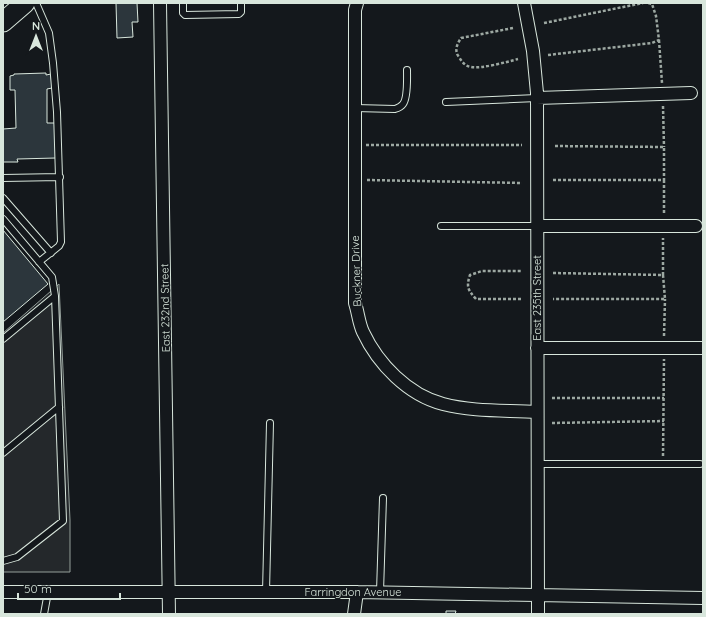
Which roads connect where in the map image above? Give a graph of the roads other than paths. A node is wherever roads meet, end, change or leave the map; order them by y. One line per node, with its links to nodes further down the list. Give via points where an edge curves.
1 (25, 3): 8 (main road)
2 (36, 3): 14 (lane, via 49,34)
3 (160, 3): 37 (street, East 232nd Street)
4 (183, 3): 5 (lane, via 185,15 239,14)
5 (241, 3)
6 (358, 3): 13 (street, Buckner Drive, via 355,10)
7 (524, 3): 11 (street, East 235th Street, via 533,51)
8 (3, 22)
9 (407, 70): 13 (lane, via 406,99 400,107)
10 (691, 92): 11 (street)
11 (537, 98): 12 (lane); 19 (street, East 235th Street)
12 (446, 102)
13 (355, 108): 28 (street, Buckner Drive, via 355,303 362,332 383,364 416,394 442,404 468,408)
14 (60, 177): 15 (lane); 21 (lane, via 61,242)
15 (3, 178)
16 (3, 198): 21 (lane)
17 (3, 218): 22 (lane)
18 (441, 226): 19 (lane)
19 (537, 226): 20 (street); 25 (street, East 235th Street)
20 (696, 226)
21 (51, 253): 22 (lane)
22 (39, 262): 23 (lane, via 52,277)
23 (55, 296): 24 (lane); 27 (lane)
24 (3, 339)
25 (537, 348): 26 (street); 28 (street, East 235th Street)
26 (702, 348)
27 (59, 407): 30 (lane); 34 (lane, via 63,521 17,557)
28 (537, 412): 31 (street, East 235th Street)
29 (270, 423): 38 (lane)
30 (3, 453)
31 (538, 464): 32 (lane); 41 (street, East 235th Street)
32 (700, 464)
33 (383, 498): 40 (lane)
34 (3, 561)
35 (3, 592): 36 (street, Farringdon Avenue)
36 (48, 592): 37 (street, Farringdon Avenue); 43 (lane)
37 (169, 592): 38 (street, Farringdon Avenue); 44 (street, East 232nd Street)
38 (266, 592): 39 (street, Farringdon Avenue)
39 (357, 592): 40 (street, Farringdon Avenue); 45 (street)
40 (380, 592): 41 (street, Farringdon Avenue)
41 (538, 594): 42 (street, Farringdon Avenue); 46 (street, East 235th Street)
42 (703, 598)
43 (44, 614)
44 (169, 614)
45 (354, 614)
46 (538, 614)

